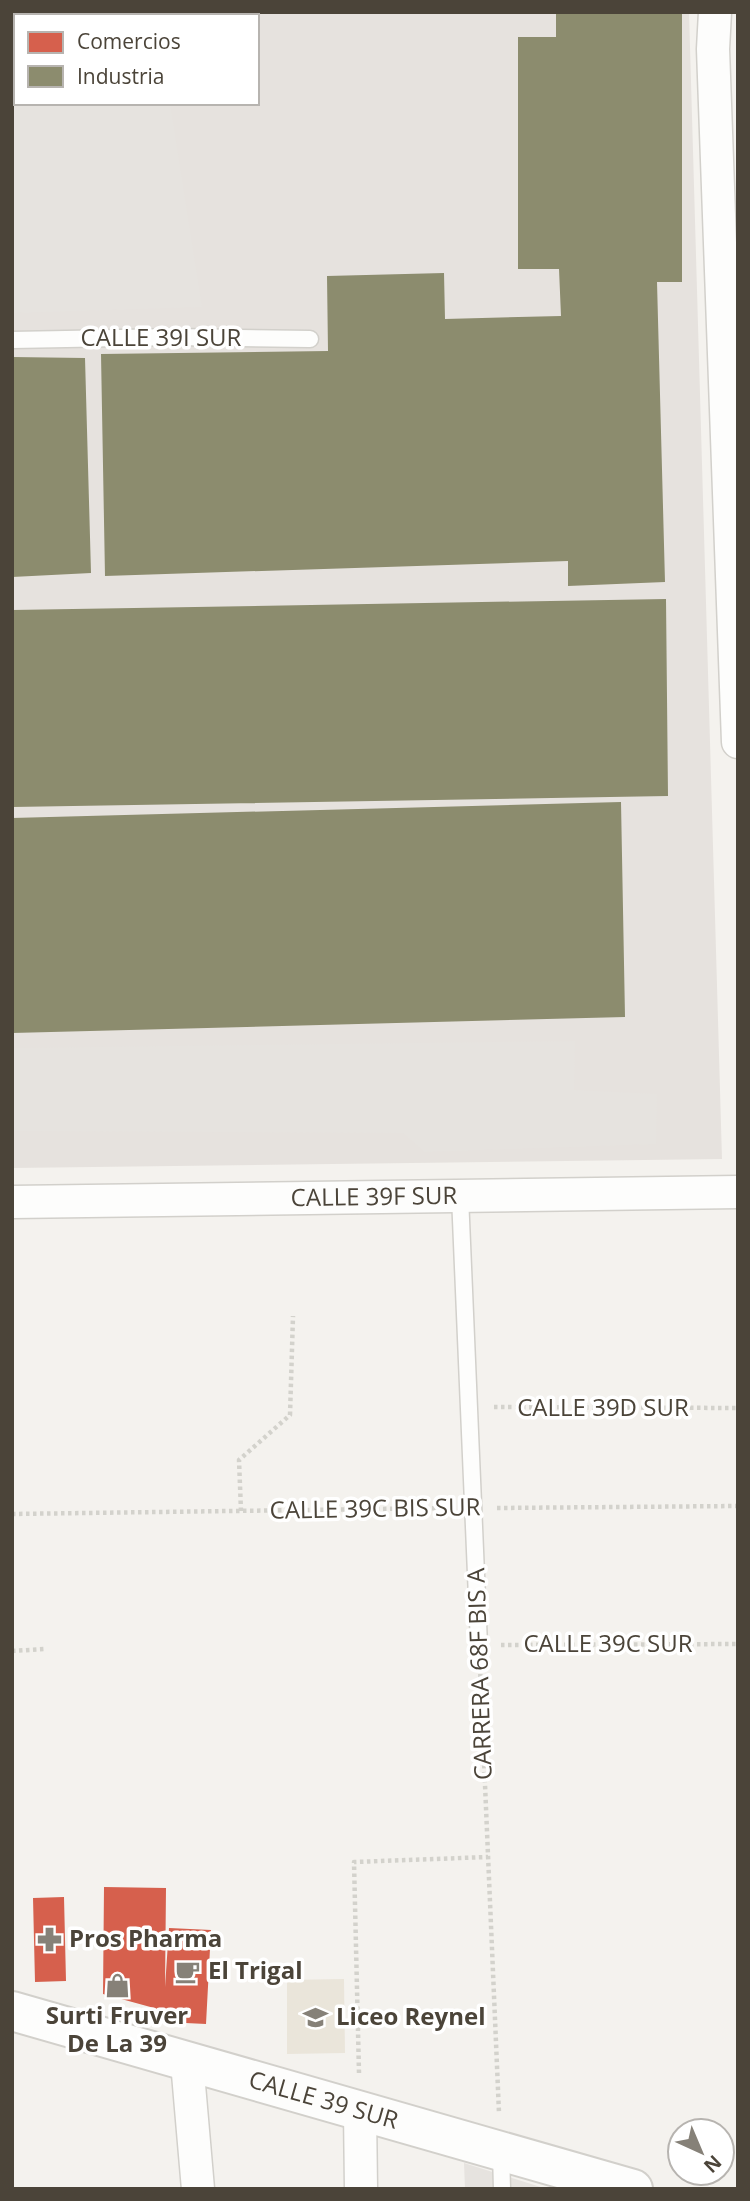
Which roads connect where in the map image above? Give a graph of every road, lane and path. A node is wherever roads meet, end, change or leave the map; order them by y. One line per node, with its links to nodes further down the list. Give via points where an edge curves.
1 (715, 12): 4 (street)
2 (310, 339): 3 (lane, CALLE 39I SUR)
3 (12, 340)
4 (737, 688): 5 (street)
5 (738, 742)
6 (738, 1192): 7 (street, CALLE 39F SUR)
7 (460, 1196): 8 (street, CALLE 39F SUR); 10 (lane, CARRERA 68F BIS A)
8 (12, 1202)
9 (293, 1317): 14 (path, via 290,1415 239,1460)
10 (469, 1407): 11 (path, CALLE 39D SUR); 13 (lane, CARRERA 68F BIS A)
11 (738, 1408)
12 (738, 1506): 13 (path, CALLE 39C BIS SUR)
13 (473, 1508): 14 (path, CALLE 39C BIS SUR); 17 (lane, CARRERA 68F BIS A)
14 (241, 1511): 15 (path, CALLE 39C BIS SUR)
15 (12, 1514)
16 (738, 1644): 17 (path, CALLE 39C SUR)
17 (479, 1645): 20 (path, CARRERA 68F BIS A)
18 (45, 1649): 19 (path)
19 (12, 1651)
20 (488, 1857): 23 (path, via 354,1862); 24 (path, CARRERA 68F BIS A)
21 (12, 2011): 22 (street, CALLE 39 SUR)
22 (187, 2062): 23 (street, CALLE 39 SUR); 25 (street)
23 (360, 2112): 24 (street, CALLE 39 SUR); 26 (street)
24 (501, 2171): 27 (street, CALLE 39 SUR)
25 (198, 2189)
26 (361, 2189)
27 (633, 2189)

